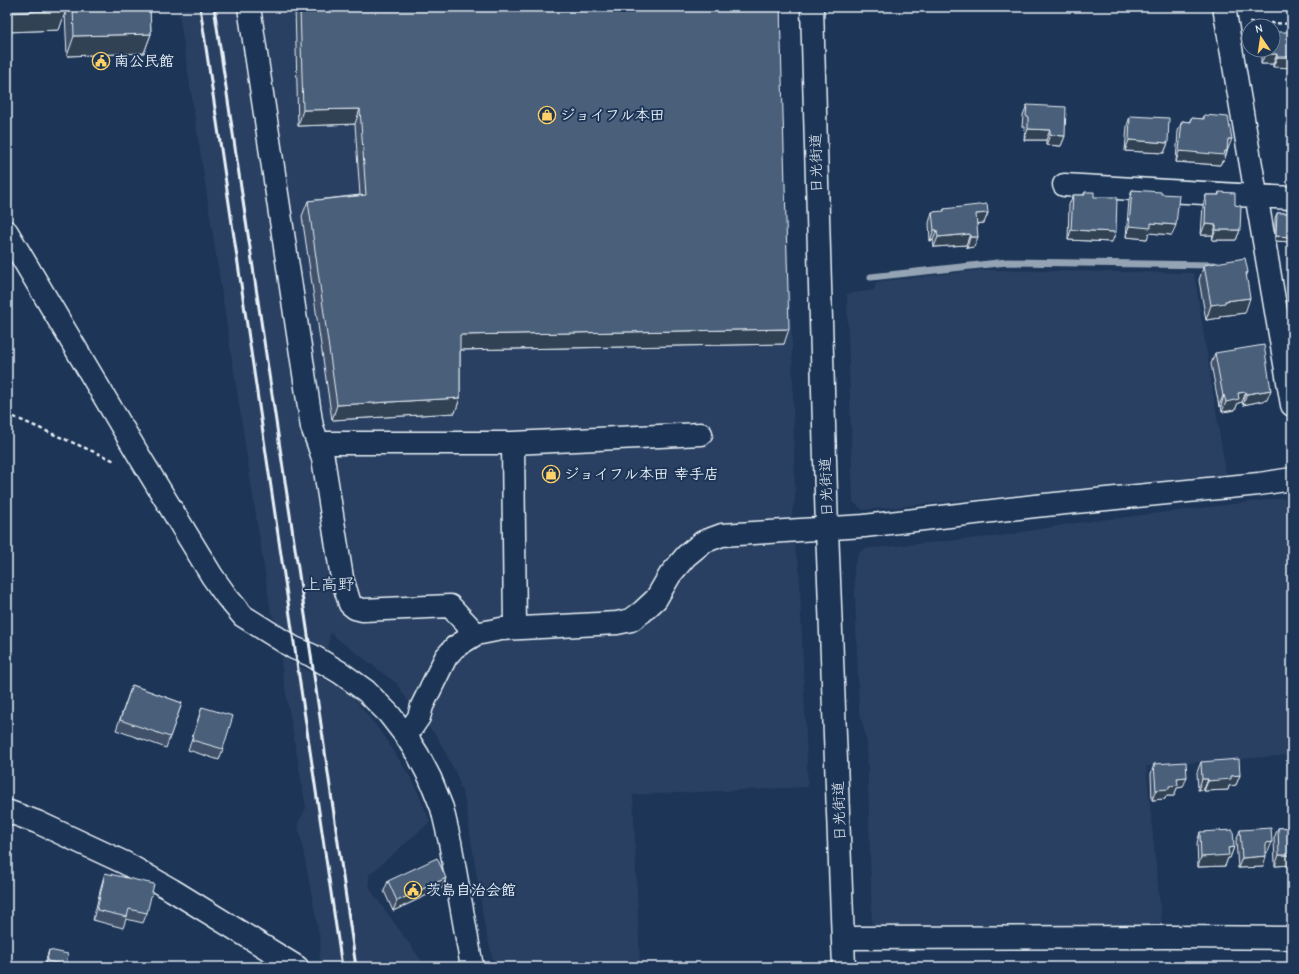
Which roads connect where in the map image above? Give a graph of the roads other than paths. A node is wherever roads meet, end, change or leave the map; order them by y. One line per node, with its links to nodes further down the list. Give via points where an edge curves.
1 (249, 7): 11 (main road, via 312,427)
2 (812, 7): 13 (main road, 日光街道)
3 (1226, 15): 5 (main road)
4 (1064, 185): 5 (main road)
5 (1258, 197): 6 (main road); 8 (main road)
6 (1292, 198)
7 (8, 235): 16 (main road, via 141,459 227,597 244,616 294,648 341,673 366,691 390,714)
8 (1292, 405)
9 (701, 434): 10 (main road)
10 (513, 442): 11 (main road); 14 (main road)
11 (318, 443): 15 (main road, via 323,458 342,578 350,604 363,610 450,606)
12 (1292, 479): 13 (main road)
13 (827, 529): 14 (main road, via 722,536 703,542 686,556 670,575 656,599 631,620 617,623); 18 (main road, 日光街道)
14 (515, 628): 15 (main road)
15 (476, 634): 16 (main road, via 455,647 446,657 422,706 420,717)
16 (406, 736): 21 (main road, via 430,778 442,808)
17 (7, 811): 20 (main road, via 37,822 125,863)
18 (844, 938): 19 (main road); 22 (main road, 日光街道)
19 (1292, 938)
20 (297, 967)
21 (472, 967)
22 (844, 967)

